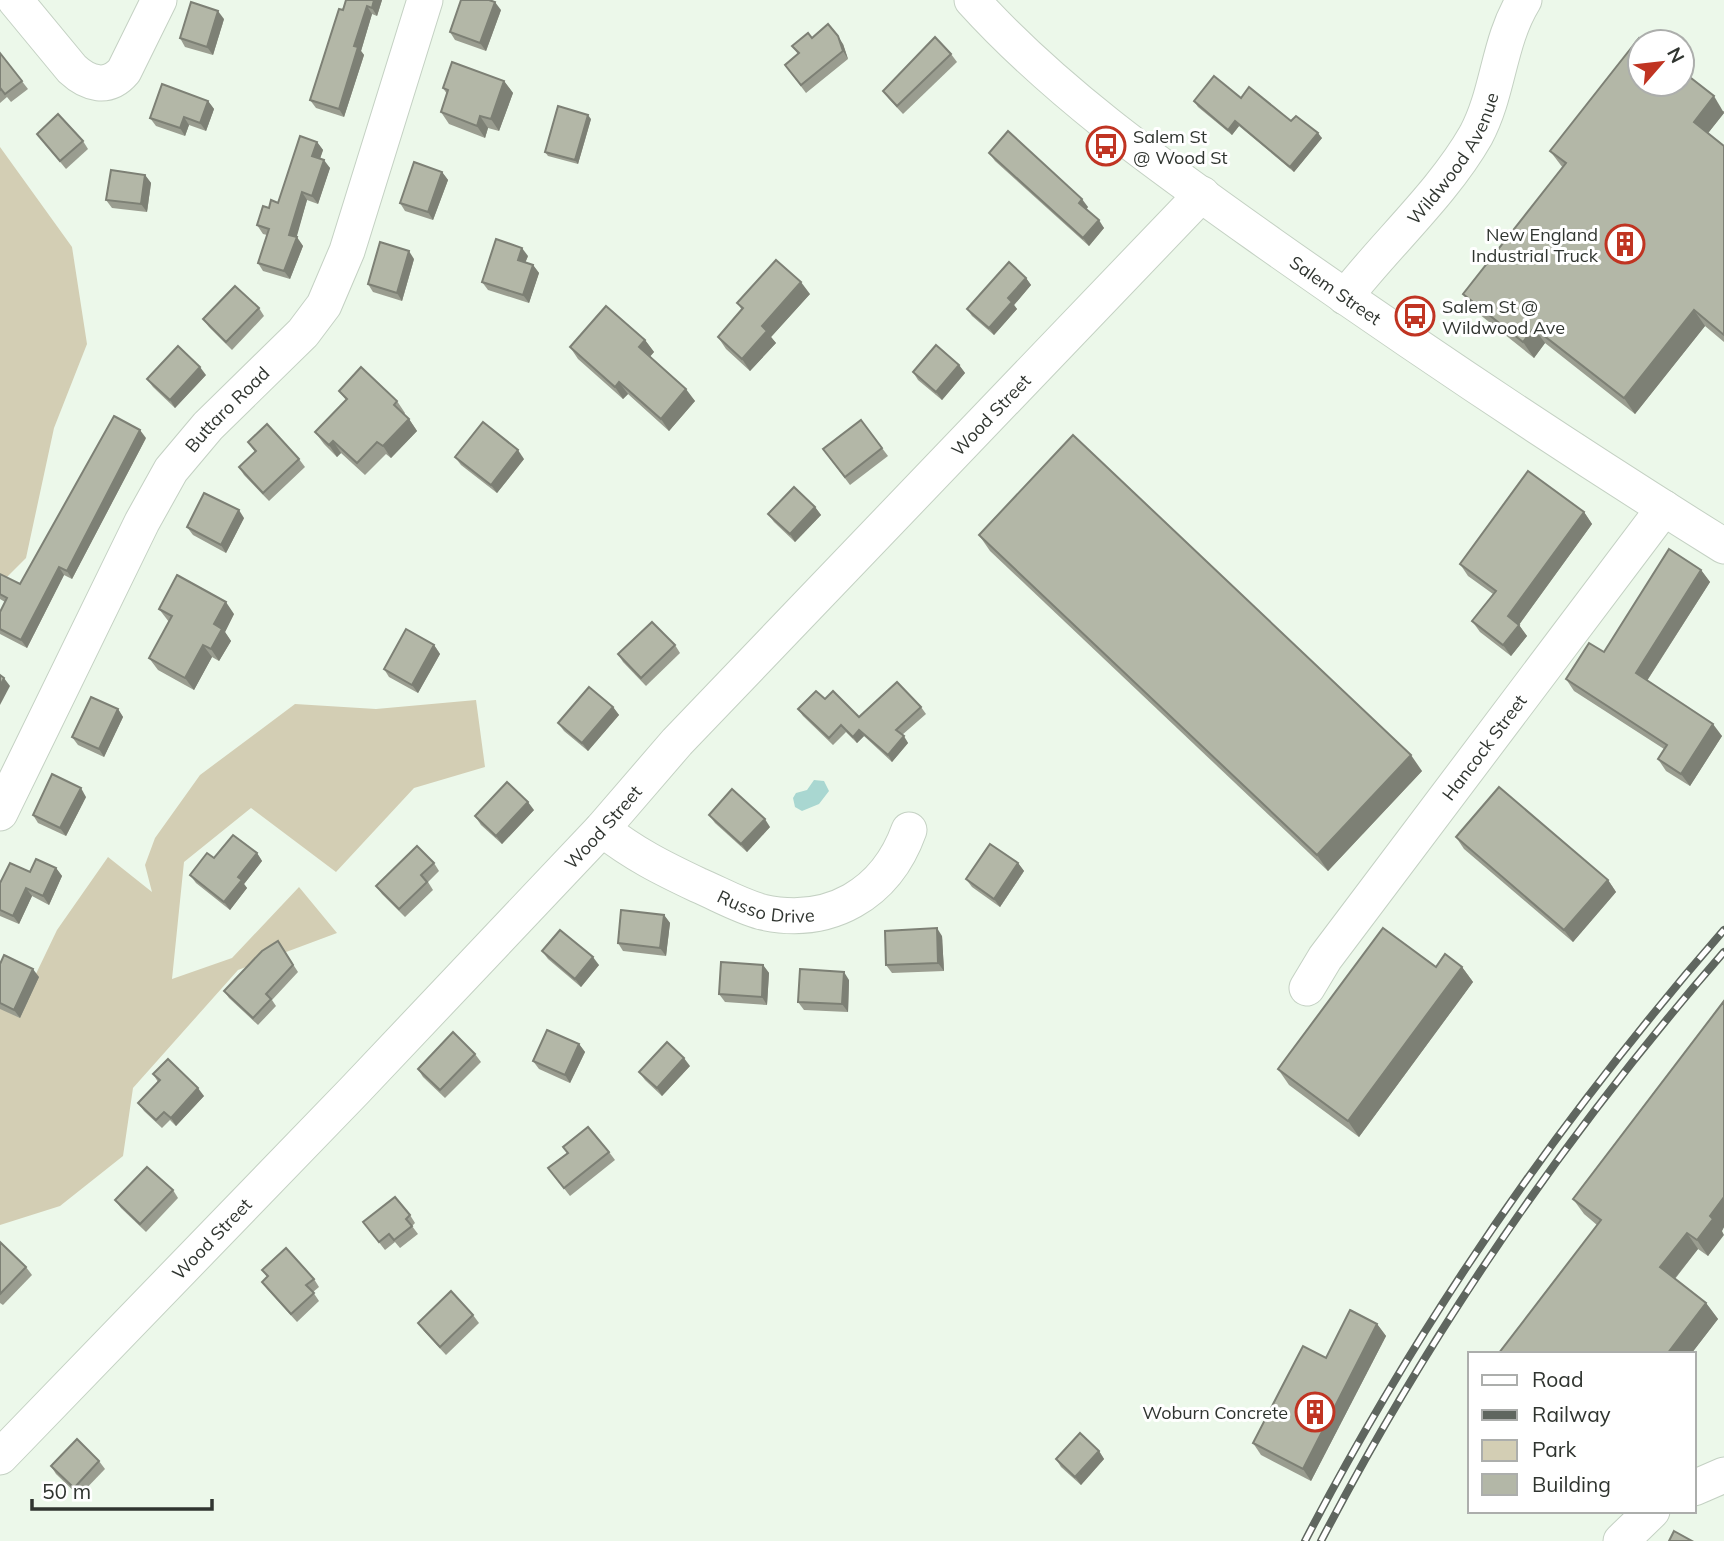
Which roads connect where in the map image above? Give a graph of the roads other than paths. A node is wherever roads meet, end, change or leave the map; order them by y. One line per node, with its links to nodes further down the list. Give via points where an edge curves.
1 (15, 0): 2 (street, via 88,82 109,82 124,71)
2 (159, 0)
3 (425, 0): 10 (street, Buttaro Road, via 347,251 324,305 303,333 208,426 171,470)
4 (972, 0): 6 (street, Salem Street, via 1081,102)
5 (1524, 0): 7 (street, Wildwood Avenue, via 1510,27 1488,106 1470,144)
6 (1202, 194): 7 (street, Salem Street); 11 (street, Wood Street, via 677,742)
7 (1345, 297): 8 (street, Salem Street)
8 (1664, 508): 9 (street, Salem Street); 13 (street, Hancock Street)
9 (1724, 546)
10 (0, 813)
11 (602, 829): 12 (street, Russo Drive, via 640,858 747,907 800,915 835,908 873,888 892,868); 14 (street, Wood Street)
12 (909, 830)
13 (1307, 988)
14 (0, 1457)
15 (1724, 1475): 16 (street)
16 (1696, 1487)
17 (1650, 1513): 18 (street)
18 (1621, 1541)

